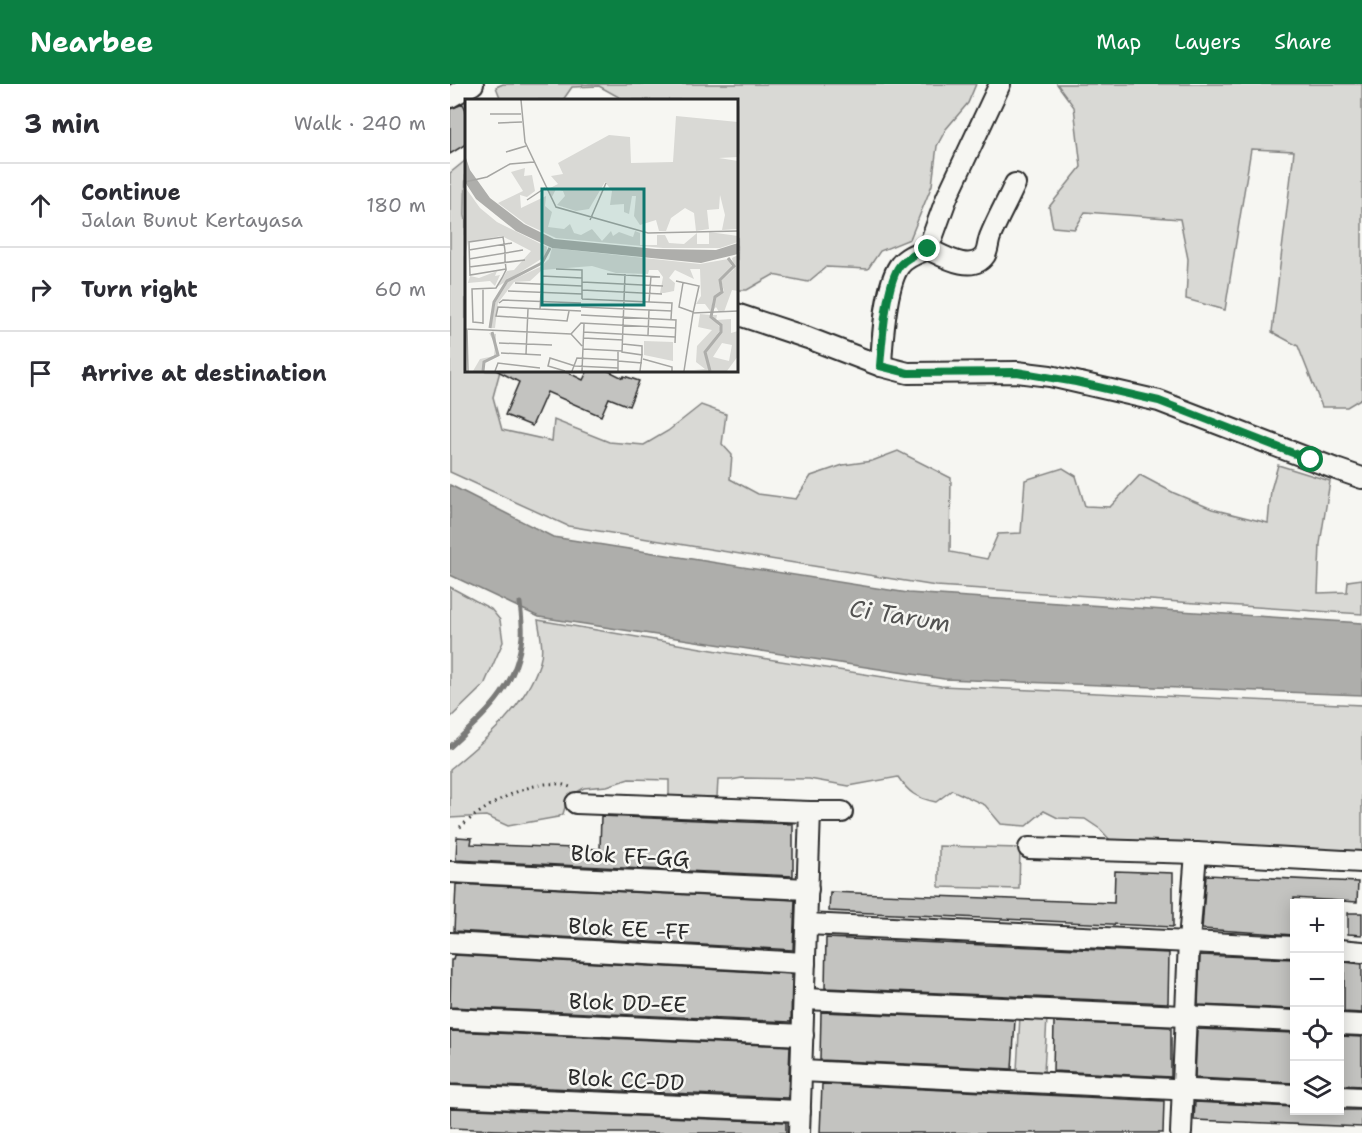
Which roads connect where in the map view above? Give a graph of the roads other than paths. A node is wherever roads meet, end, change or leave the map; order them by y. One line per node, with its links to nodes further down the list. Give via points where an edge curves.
1 (474, 84): 3 (street); 4 (street)
2 (1000, 84): 6 (street, via 947,197)
3 (450, 97)
4 (480, 99)
5 (1015, 184): 6 (street, via 980,260 957,262)
6 (928, 249): 8 (street, via 908,257 893,276)
7 (738, 315): 8 (street)
8 (880, 366): 9 (street, via 908,373 1017,372 1159,401)
9 (1362, 478)
10 (585, 804): 11 (street)
11 (810, 812): 12 (street); 17 (street)
12 (842, 812)
13 (1029, 848): 14 (street)
14 (1196, 853): 15 (street); 19 (street)
15 (1362, 862)
16 (450, 872): 17 (street, Blok FF-GG)
17 (808, 889): 18 (street)
18 (807, 924): 19 (street); 24 (street)
19 (1189, 941): 21 (street); 26 (street)
20 (450, 943): 24 (street, Blok EE -FF)
21 (1290, 947)
22 (1344, 950): 23 (street)
23 (1362, 951)
24 (805, 963): 25 (street)
25 (805, 999): 26 (street); 31 (street)
26 (1187, 1015): 28 (street); 33 (street)
27 (450, 1019): 31 (street, Blok DD-EE)
28 (1290, 1021)
29 (1344, 1024): 30 (street)
30 (1362, 1025)
31 (803, 1035): 32 (street)
32 (802, 1071): 33 (street); 38 (street)
33 (1184, 1090): 34 (street); 40 (street)
34 (1290, 1095)
35 (450, 1096): 38 (street, Blok CC-DD)
36 (1344, 1097): 37 (street)
37 (1362, 1098)
38 (800, 1111): 39 (street)
39 (799, 1133)
40 (1180, 1133)

